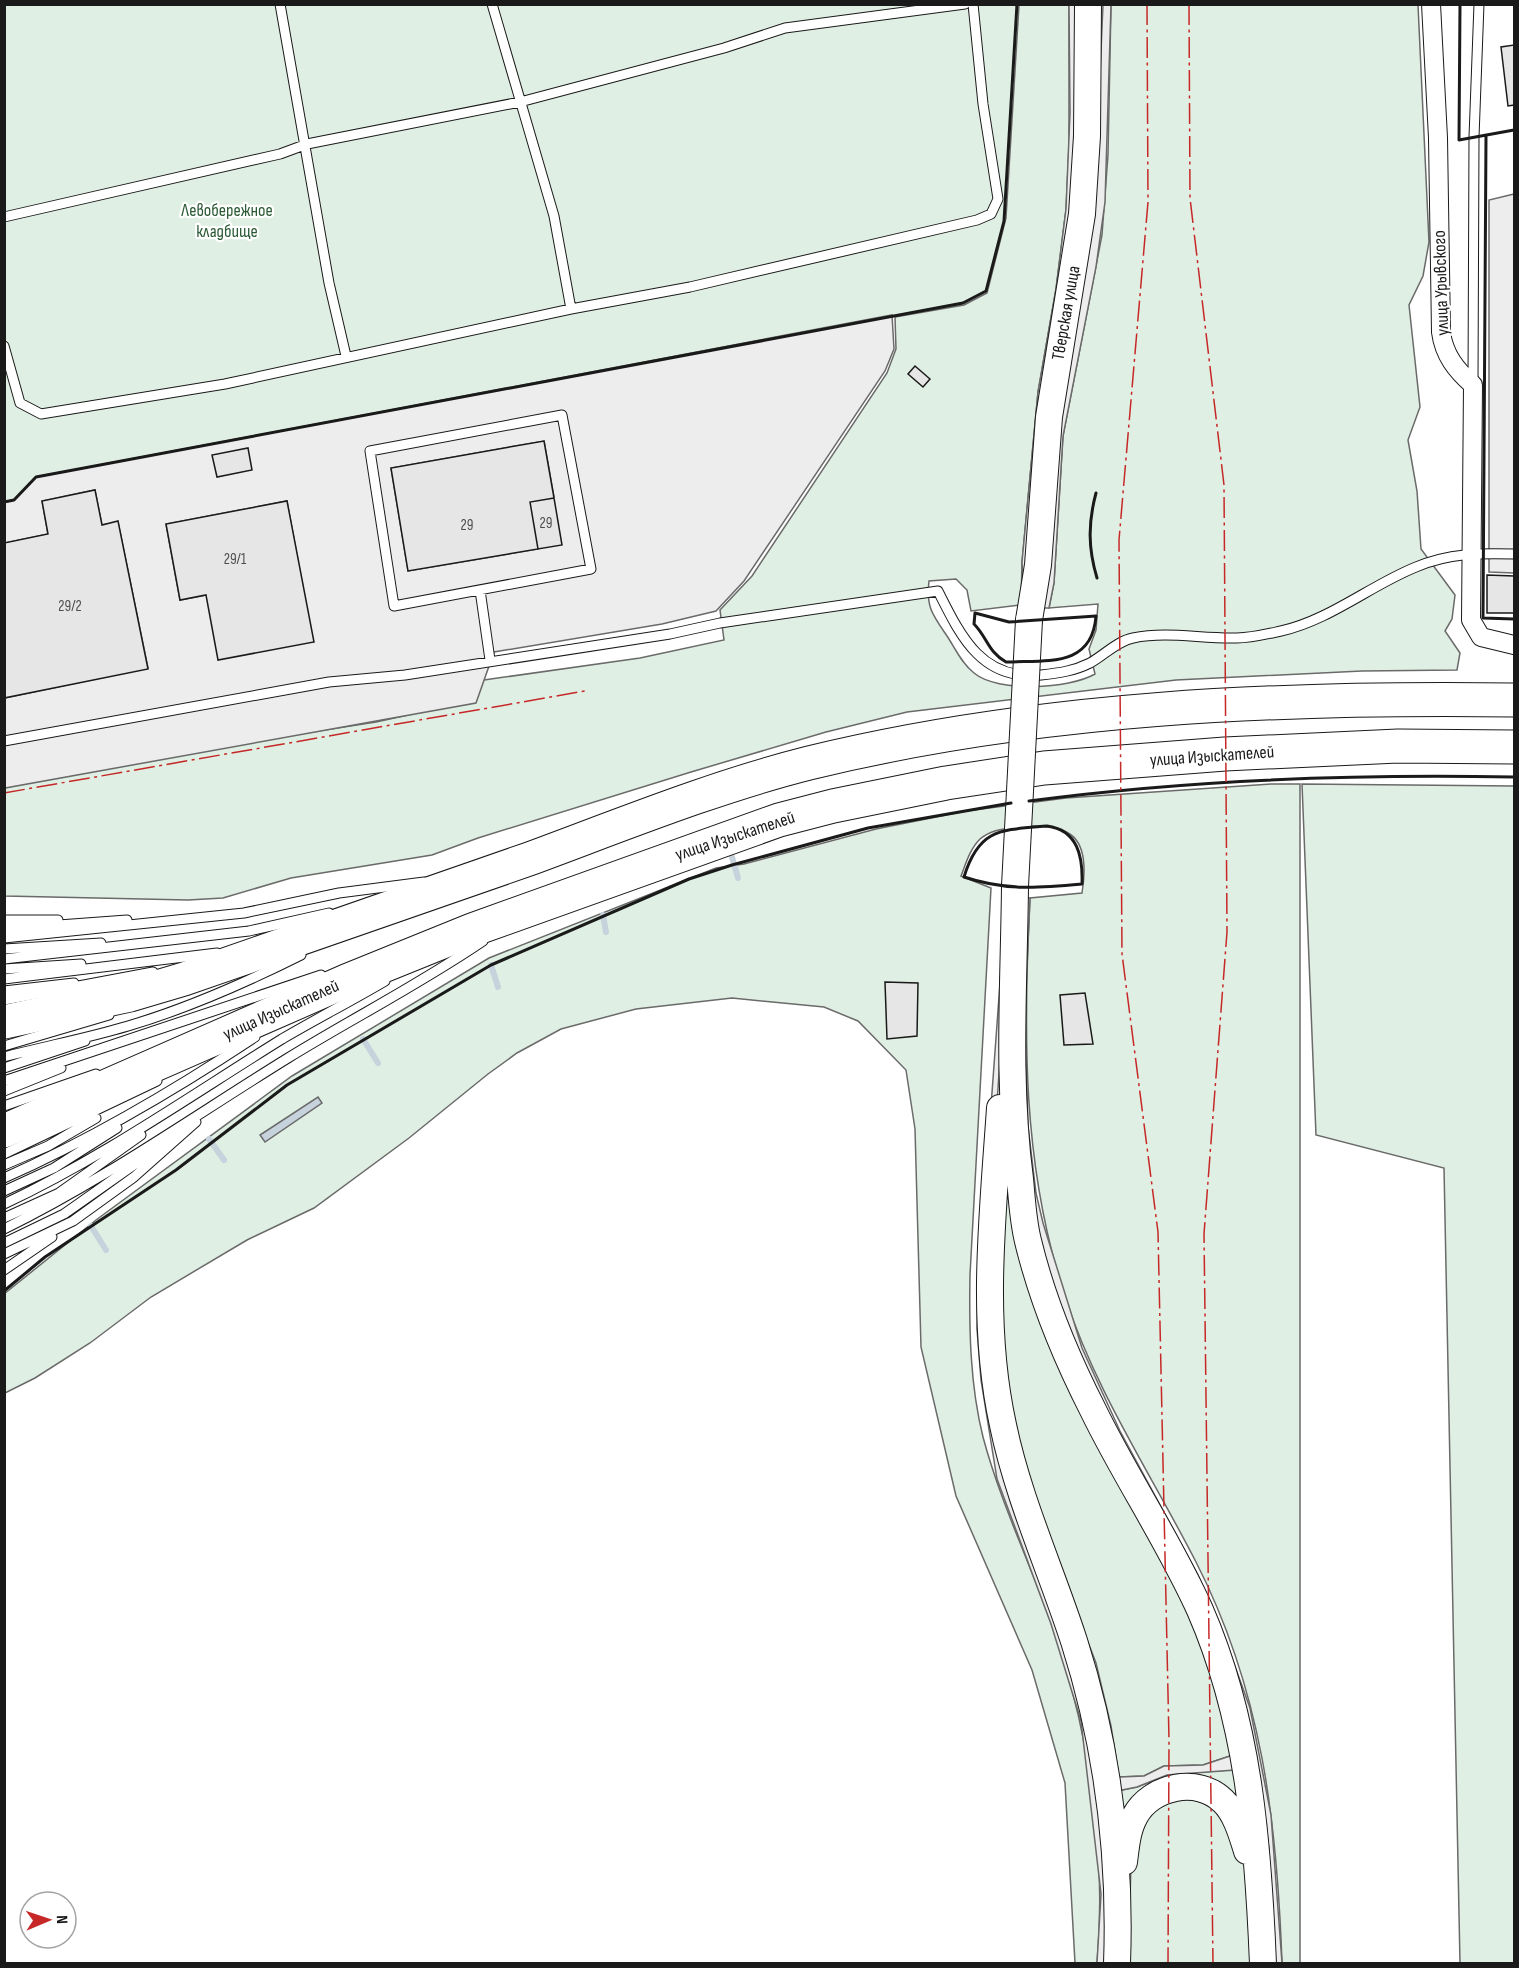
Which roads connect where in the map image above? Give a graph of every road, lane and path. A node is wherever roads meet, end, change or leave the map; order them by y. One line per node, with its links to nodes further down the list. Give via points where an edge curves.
1 (280, 4): 9 (lane)
2 (492, 4): 8 (lane)
3 (965, 4): 8 (lane, via 784,28 724,48)
4 (973, 4): 11 (lane, via 998,199 991,214 690,287)
5 (1088, 4): 24 (street, Тверская улица, bridge, via 1082,214 1049,417 1038,565 1029,620)
6 (1431, 4): 14 (street, улица Урывского, via 1441,332 1458,372)
7 (1479, 4): 14 (lane)
8 (520, 102): 9 (lane); 11 (lane, via 555,216)
9 (307, 144): 10 (lane, via 280,154); 13 (lane, via 329,283)
10 (4, 217)
11 (570, 309): 13 (lane)
12 (4, 346): 13 (lane, via 20,403 41,414 225,384)
13 (346, 356)
14 (1473, 386): 15 (street)
15 (1473, 552): 16 (lane); 18 (street, via 1471,620 1481,637); 19 (lane, via 1416,567 1324,615 1284,631 1239,638 1162,634 1129,639 1066,673 1029,676 993,667 959,633 938,591)
16 (1515, 554)
17 (480, 590): 17 (lane, via 394,606 370,451 562,415 591,569); 19 (lane)
18 (1515, 645)
19 (490, 660): 21 (lane, via 405,675 329,682)
20 (1515, 700): 23 (highway, via 1400,699 1228,706 1045,719 945,735 772,774)
21 (4, 741)
22 (1515, 747): 27 (highway, улица Изыскателей, via 1398,746 1225,754 1044,768 946,783 779,820)
23 (480, 876): 25 (lane); 28 (lane, via 393,885); 32 (lane); 38 (highway)
24 (1015, 886): 88 (street, via 1011,1061 1027,1239 1051,1315 1088,1401 1179,1569 1220,1661 1245,1759); 89 (street, via 990,1285 992,1353 1006,1442 1074,1642 1100,1740)
25 (378, 901)
26 (344, 909): 34 (lane)
27 (524, 912): 33 (highway, улица Изыскателей); 45 (lane)
28 (210, 917): 30 (lane); 35 (lane)
29 (4, 920): 30 (lane)
30 (120, 921): 31 (lane)
31 (4, 928)
32 (355, 928): 36 (lane); 49 (lane)
33 (486, 933): 42 (lane); 47 (highway, улица Изыскателей); 71 (lane, via 452,963)
34 (211, 935): 37 (lane); 43 (lane)
35 (4, 938)
36 (334, 939)
37 (4, 949)
38 (264, 949): 40 (lane); 53 (highway)
39 (314, 949): 53 (lane, via 233,989)
40 (234, 951)
41 (223, 952): 44 (lane)
42 (378, 956)
43 (4, 959)
44 (147, 960): 46 (lane); 50 (lane)
45 (416, 964)
46 (4, 969)
47 (339, 975): 55 (lane); 57 (lane); 59 (lane); 66 (highway, улица Изыскателей)
48 (396, 976): 70 (lane, via 283,1039)
49 (229, 977)
50 (4, 979)
51 (4, 991): 53 (lane)
52 (4, 1000): 53 (lane)
53 (129, 1002): 54 (lane); 56 (highway); 58 (lane); 60 (lane); 61 (lane); 63 (lane)
54 (4, 1012)
55 (229, 1017)
56 (4, 1022)
57 (273, 1025)
58 (4, 1035)
59 (129, 1040): 67 (lane); 69 (lane)
60 (4, 1046)
61 (4, 1057)
62 (189, 1066): 68 (lane, via 263,1031)
63 (4, 1068)
64 (106, 1069): 65 (lane)
65 (96, 1073): 72 (lane); 73 (lane)
66 (156, 1076): 75 (highway, улица Изыскателей); 76 (lane); 77 (lane); 78 (lane, via 48,1146)
67 (4, 1081)
68 (182, 1086): 79 (lane); 80 (lane, via 54,1168)
69 (4, 1090)
70 (206, 1090): 81 (lane, via 57,1179); 82 (lane, via 59,1193)
71 (232, 1094): 74 (lane); 84 (lane, via 61,1202)
72 (4, 1106)
73 (4, 1118)
74 (196, 1122): 83 (lane, via 134,1177); 85 (lane, via 64,1214)
75 (4, 1131)
76 (4, 1142)
77 (4, 1154)
78 (4, 1165)
79 (4, 1178)
80 (4, 1191)
81 (4, 1204)
82 (4, 1218)
83 (73, 1221): 86 (lane); 87 (lane)
84 (4, 1229)
85 (4, 1243)
86 (4, 1254)
87 (4, 1270)
88 (1262, 1925): 89 (street, via 1252,1867 1231,1810 1217,1796 1190,1787 1158,1793 1135,1816 1127,1838); 91 (street)
89 (1119, 1926): 90 (street)
90 (1117, 1964)
91 (1263, 1964)

